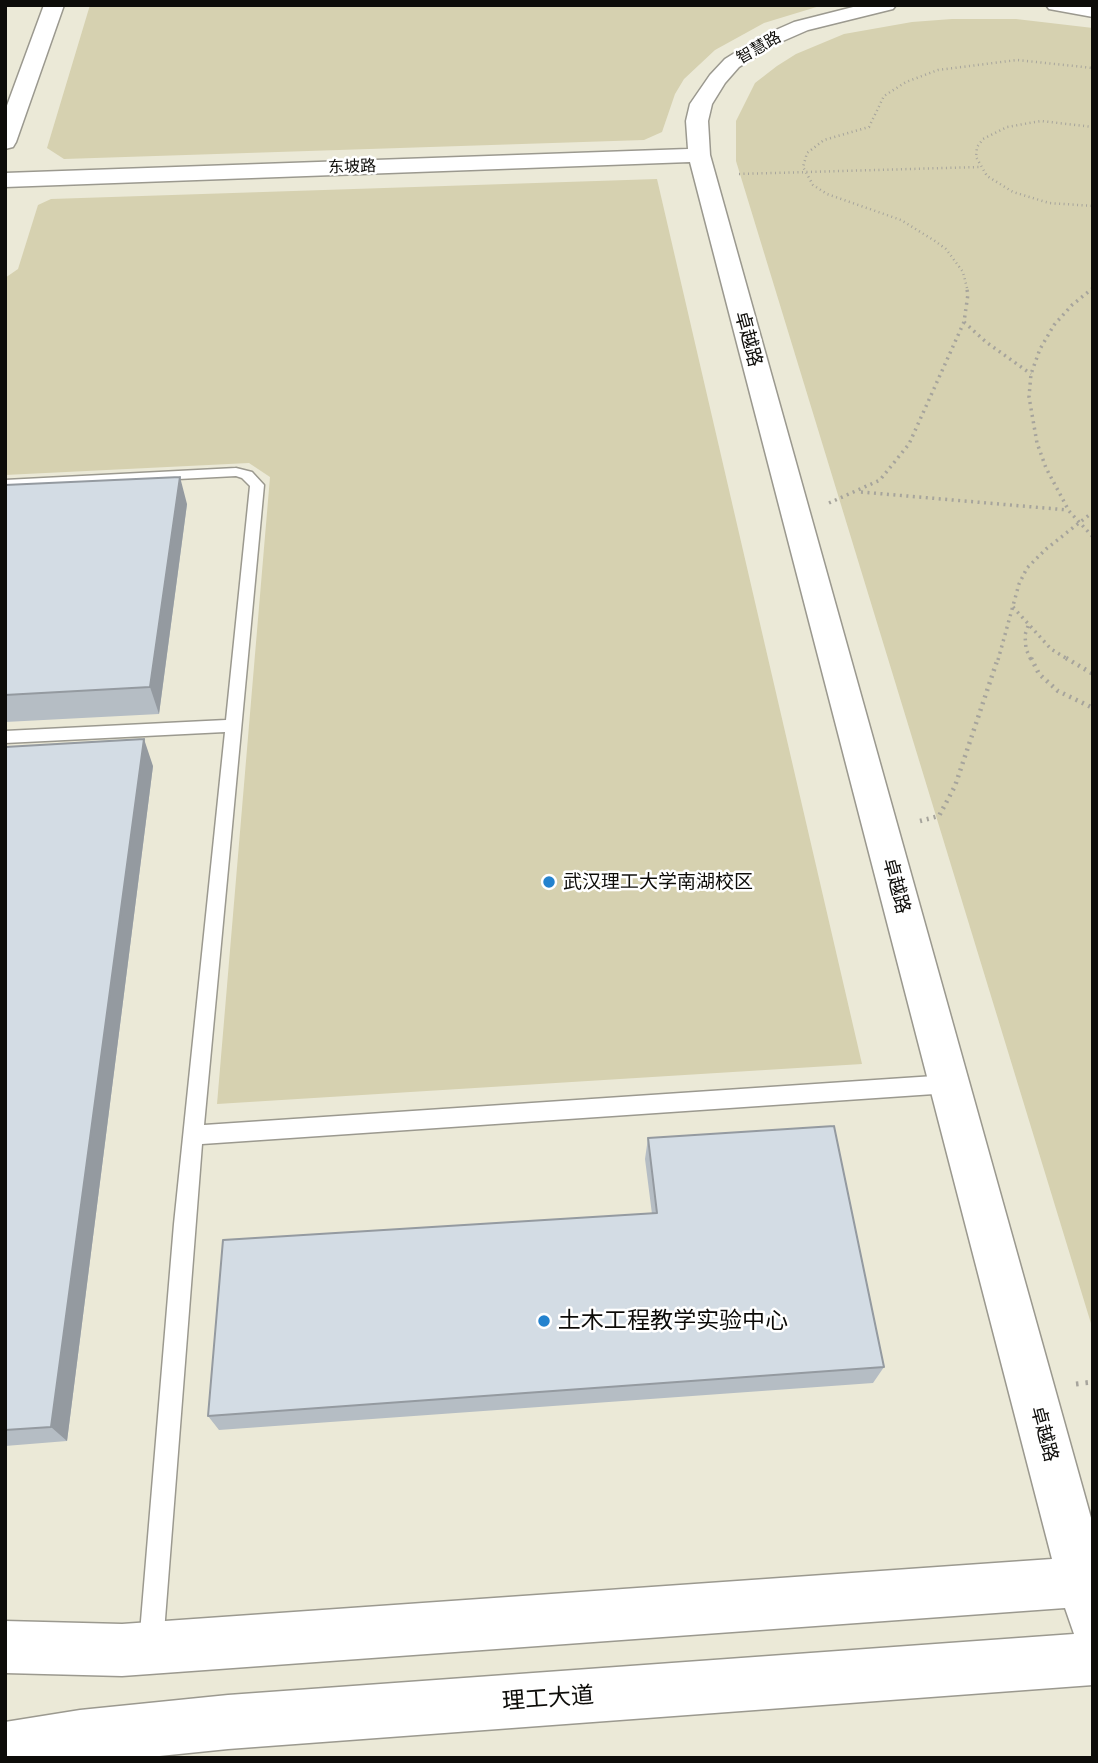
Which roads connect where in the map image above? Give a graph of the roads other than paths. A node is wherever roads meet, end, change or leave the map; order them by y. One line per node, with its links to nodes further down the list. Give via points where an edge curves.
1 (54, 5): 5 (street)
2 (886, 5): 6 (street, 智慧路, via 801,26 732,63 702,104 697,121)
3 (1056, 5): 4 (street)
4 (1093, 11)
5 (5, 142)
6 (701, 165): 7 (street, 东坡路); 11 (street, 卓越路)
7 (5, 180)
8 (5, 484): 9 (lane, via 236,472 253,479 258,491)
9 (233, 726): 10 (lane); 12 (lane)
10 (5, 737)
11 (949, 1084): 12 (lane); 13 (street, 卓越路)
12 (193, 1135): 15 (lane)
13 (1090, 1594): 15 (street)
14 (5, 1647): 15 (street)
15 (151, 1648)
16 (1093, 1660): 17 (street, 理工大道, via 228,1722)
17 (5, 1749)

